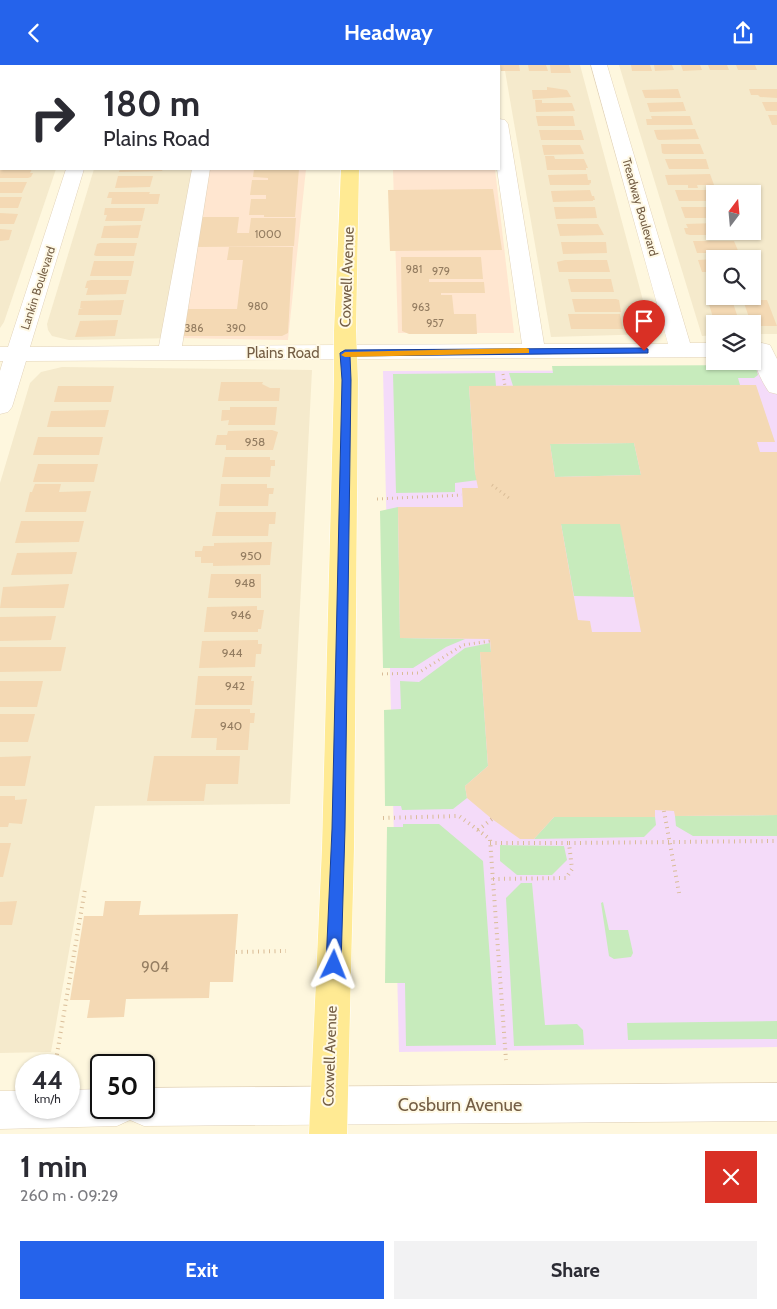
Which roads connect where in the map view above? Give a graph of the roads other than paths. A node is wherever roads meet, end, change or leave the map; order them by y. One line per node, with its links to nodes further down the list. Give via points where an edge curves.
1 (599, 65): 6 (street, Treadway Boulevard)
2 (500, 131): 9 (street)
3 (75, 170): 11 (street, Lankin Boulevard)
4 (201, 170): 12 (street)
5 (350, 170): 10 (main road, Coxwell Avenue)
6 (681, 350): 7 (street, Plains Road); 9 (street, Plains Road)
7 (706, 350)
8 (764, 350): 13 (street)
9 (534, 351): 10 (street, Plains Road)
10 (345, 353): 12 (street, Plains Road); 19 (main road, Coxwell Avenue, via 338,848)
11 (8, 354): 12 (street, Plains Road); 14 (street, Lankin Boulevard)
12 (169, 354)
13 (777, 387)
14 (0, 407)
15 (777, 1102): 19 (street, Cosburn Avenue, via 412,1105)
16 (90, 1108): 18 (street)
17 (155, 1108): 19 (street, Cosburn Avenue)
18 (0, 1110)
19 (328, 1119)

